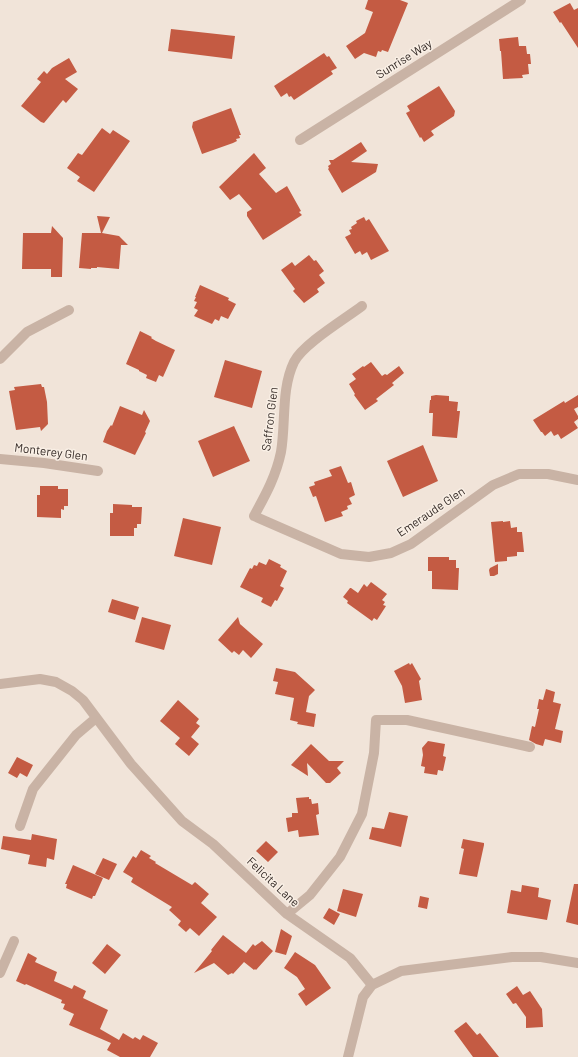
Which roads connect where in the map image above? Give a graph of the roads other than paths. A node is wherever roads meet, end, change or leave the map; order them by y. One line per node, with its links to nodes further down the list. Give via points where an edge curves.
1 (521, 0): 2 (street, Sunrise Way)
2 (300, 140)
3 (362, 306): 9 (street, Saffron Glen, via 311,343 295,361 286,388 281,452 272,484)
4 (68, 310): 5 (street, via 27,332)
5 (0, 359)
6 (0, 459): 7 (street, Monterey Glen)
7 (98, 471)
8 (578, 480): 9 (street, Emeraude Glen, via 548,474 519,474 493,485 411,544 391,553 368,557 341,554)
9 (254, 516)
10 (0, 684): 11 (street, Felicita Lane, via 40,679 56,682 78,696)
11 (96, 718): 13 (street, via 76,735 33,789); 14 (street, Felicita Lane, via 130,764 182,821 213,844)
12 (530, 747): 14 (street, via 407,720 376,720 374,753 362,814 340,857 310,895)
13 (20, 826)
14 (287, 914): 18 (street, Felicita Lane, via 350,958)
15 (14, 941): 17 (street)
16 (578, 963): 18 (street, via 541,958 512,958 401,971)
17 (0, 973)
18 (372, 985): 19 (street, via 363,997)
19 (348, 1057)

